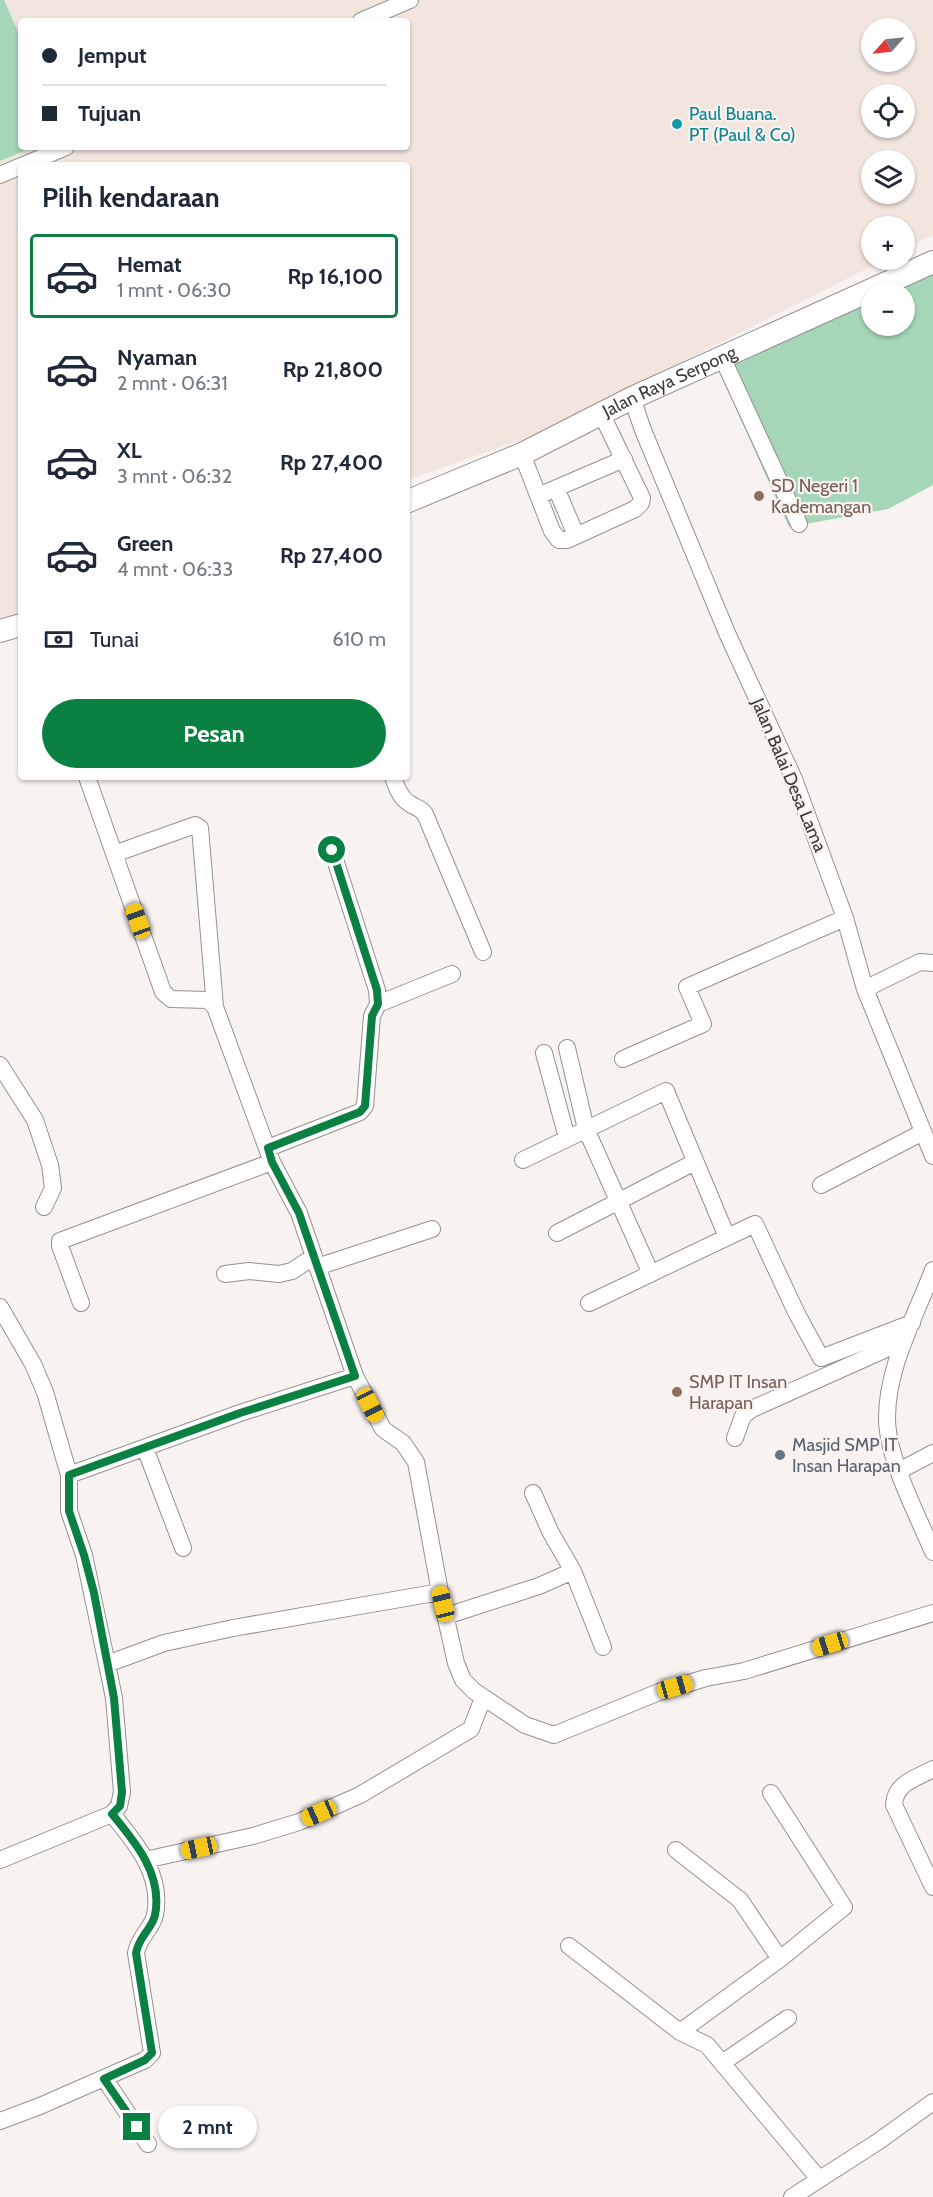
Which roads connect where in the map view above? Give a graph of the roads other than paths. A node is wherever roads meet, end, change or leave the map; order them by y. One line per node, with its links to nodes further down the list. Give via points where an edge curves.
1 (410, 0): 2 (street)
2 (368, 18)
3 (59, 150): 4 (street)
4 (31, 162)
5 (18, 168): 6 (street)
6 (0, 175)
7 (933, 262): 8 (main road, Jalan Raya Serpong)
8 (722, 357): 9 (main road, Jalan Raya Serpong); 16 (street)
9 (632, 398): 10 (main road, Jalan Raya Serpong); 24 (street, Jalan Balai Desa Lama, via 727,633 794,779)
10 (602, 414): 11 (main road, Jalan Raya Serpong); 12 (street)
11 (522, 454): 14 (street); 15 (main road, Jalan Raya Serpong)
12 (624, 459): 13 (street); 17 (street, via 641,503)
13 (556, 488): 14 (street); 17 (street)
14 (538, 496): 17 (street, via 556,538 562,541)
15 (410, 500)
16 (799, 524)
17 (576, 535)
18 (18, 626): 19 (main road)
19 (0, 631)
20 (88, 780): 23 (street)
21 (394, 780): 25 (street, via 405,800 422,808)
22 (332, 850): 29 (street, via 377,990)
23 (114, 854): 30 (street, via 163,992 171,999 208,1000); 30 (street, via 195,825 200,828)
24 (845, 918): 28 (street, Jalan Balai Desa Lama); 33 (street, via 687,987 703,1024)
25 (483, 952)
26 (933, 963): 28 (street, via 920,962)
27 (452, 974): 29 (street)
28 (865, 989): 36 (street, Jalan Balai Desa Lama)
29 (378, 1004): 38 (street, via 372,1016 363,1110)
30 (215, 1006): 38 (street)
31 (567, 1048): 35 (street)
32 (544, 1053): 37 (street)
33 (623, 1059)
34 (0, 1065): 44 (street, via 35,1120 50,1165 53,1188)
35 (586, 1129): 37 (street); 41 (street, via 666,1091); 43 (street)
36 (923, 1131): 39 (street, Jalan Balai Desa Lama); 42 (street)
37 (567, 1138): 40 (street)
38 (270, 1155): 48 (street, via 299,1213); 52 (street, via 60,1241)
39 (933, 1156)
40 (523, 1160)
41 (694, 1162): 43 (street); 47 (street)
42 (821, 1185)
43 (619, 1202): 46 (street); 51 (street)
44 (44, 1207)
45 (432, 1229): 48 (street)
46 (557, 1233)
47 (727, 1237): 51 (street); 55 (street, via 755,1224 821,1358)
48 (315, 1262): 50 (street, via 279,1274 249,1270); 57 (street)
49 (933, 1270): 55 (street)
50 (225, 1274)
51 (651, 1274): 53 (street)
52 (81, 1303)
53 (589, 1303)
54 (0, 1306): 62 (street, via 39,1377)
55 (912, 1323): 56 (street)
56 (904, 1341): 58 (street, via 752,1409 743,1416); 61 (street, via 891,1384 887,1420)
57 (355, 1376): 59 (street); 67 (street, via 383,1429 408,1448 416,1462)
58 (735, 1438)
59 (146, 1449): 62 (street); 64 (street)
60 (933, 1454): 61 (street)
61 (899, 1472): 65 (street)
62 (69, 1475): 71 (street, via 69,1511 84,1555)
63 (533, 1493): 66 (street)
64 (183, 1548)
65 (933, 1552)
66 (573, 1571): 69 (street); 70 (street)
67 (440, 1593): 69 (street); 71 (street, via 233,1628 164,1643)
68 (933, 1613): 72 (street, via 744,1671 659,1692 554,1735 525,1725)
69 (446, 1616): 72 (street, via 459,1672)
70 (603, 1647)
71 (107, 1664): 75 (street, via 122,1792 120,1806)
72 (483, 1698): 78 (street, via 470,1730 360,1795 299,1822 254,1836)
73 (933, 1769): 79 (street, via 898,1788 894,1805)
74 (771, 1793): 81 (street, via 844,1907)
75 (112, 1814): 77 (street); 78 (street)
76 (676, 1850): 81 (street, via 740,1900)
77 (0, 1860)
78 (145, 1860): 85 (street, via 155,1882 155,1914 138,1942 136,1953 152,2053)
79 (933, 1887)
80 (568, 1946): 83 (street)
81 (780, 1959): 83 (street)
82 (788, 2018): 84 (street)
83 (680, 2032): 84 (street, via 707,2045)
84 (722, 2063): 89 (street)
85 (104, 2079): 87 (street); 88 (street)
86 (933, 2102): 89 (street)
87 (0, 2121)
88 (148, 2144)
89 (819, 2179): 90 (street)
90 (792, 2197)

